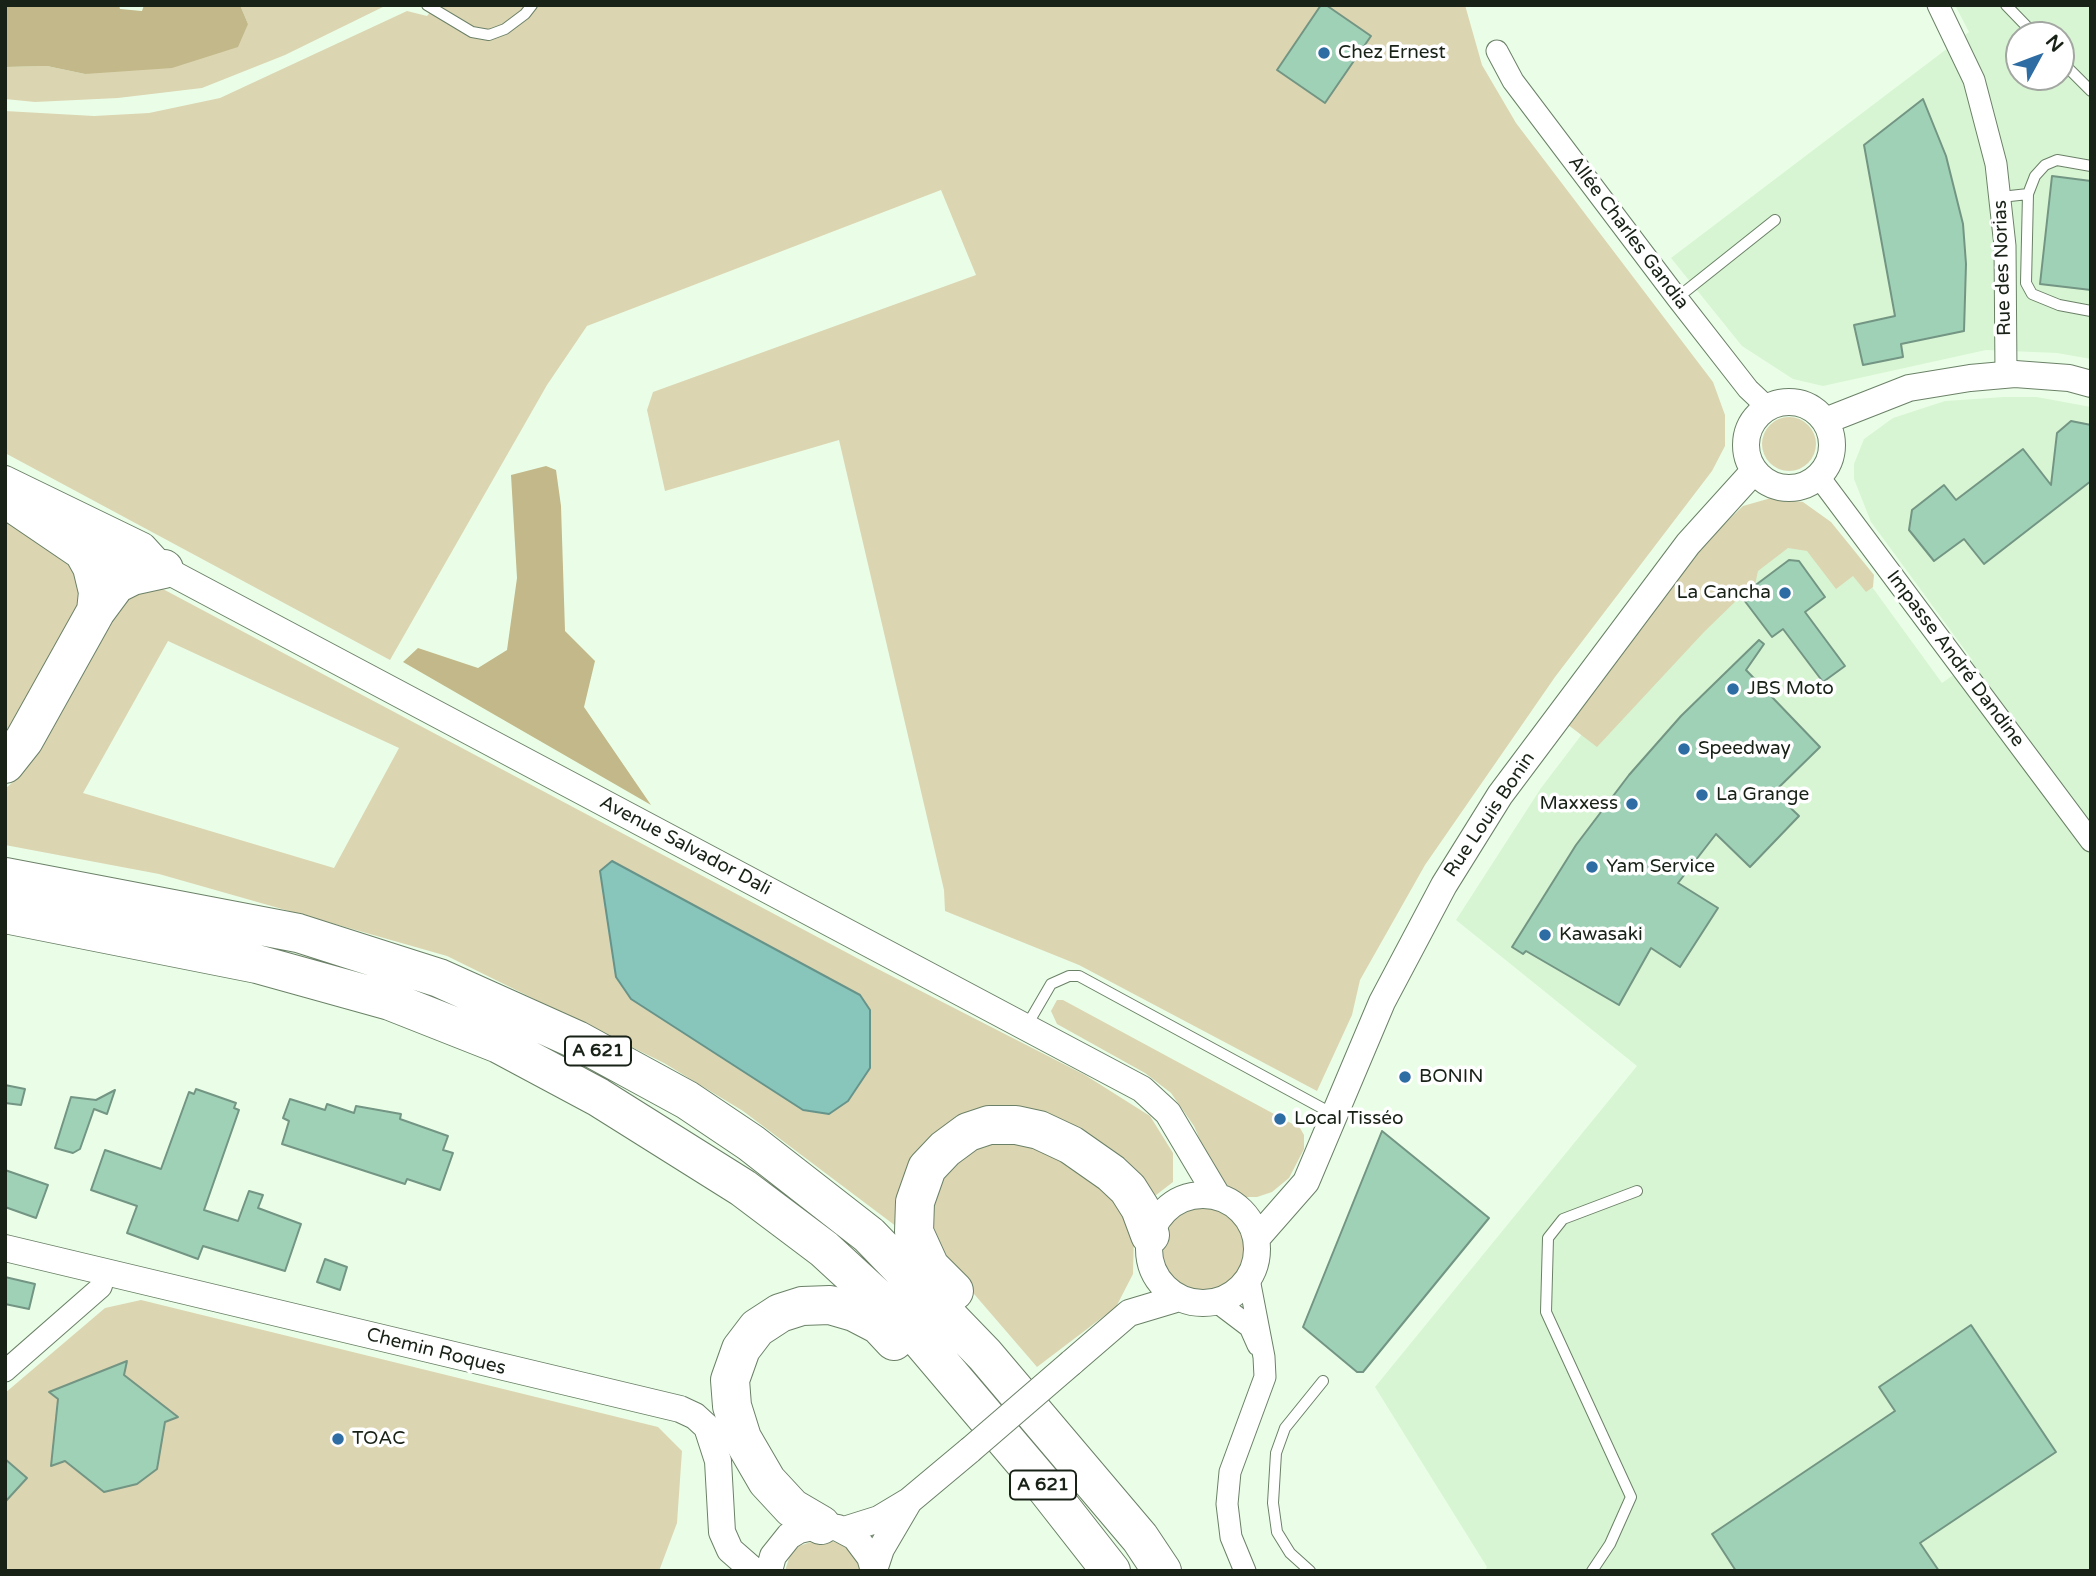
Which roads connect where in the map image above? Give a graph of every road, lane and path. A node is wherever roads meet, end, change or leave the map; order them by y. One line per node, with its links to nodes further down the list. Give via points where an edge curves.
1 (427, 5): 2 (lane, via 472,32 489,35 505,29)
2 (531, 5)
3 (1938, 5): 11 (street, Rue des Norias, via 1974,80)
4 (2006, 5): 5 (lane)
5 (2021, 21)
6 (1497, 51): 13 (street, Allée Charles Gandia, via 1513,81)
7 (2075, 75): 8 (lane)
8 (2091, 91)
9 (2091, 166): 10 (lane, via 2057,160 2045,165)
10 (2028, 194): 11 (lane); 14 (lane, via 2026,283 2032,294)
11 (2001, 197): 15 (street, Rue des Norias, via 2006,246)
12 (1775, 220): 13 (lane)
13 (1677, 298): 17 (street, Allée Charles Gandia, via 1748,389)
14 (2091, 311)
15 (2006, 374): 16 (street); 18 (street, via 1909,387)
16 (2091, 384)
17 (1768, 407): 18 (street, via 1798,403 1815,410); 19 (street, via 1747,434 1746,449)
18 (1825, 421): 20 (street, via 1832,450)
19 (1754, 471): 20 (street, via 1765,481 1788,489); 29 (street, Rue Louis Bonin, via 1688,544 1500,795 1444,885 1382,1002)
20 (1819, 477): 25 (street, Impasse André Dandine)
21 (7, 494): 22 (street, Avenue Salvador Dali, via 135,564); 23 (highway, via 83,551 98,592)
22 (164, 569): 23 (highway, via 116,584); 28 (street, Avenue Salvador Dali)
23 (96, 611): 24 (highway)
24 (5, 764)
25 (2091, 841)
26 (5, 877): 50 (highway, A 621, via 298,933 426,974 577,1040 687,1100 761,1150 869,1235 985,1354)
27 (5, 914): 46 (highway, A 621, via 257,964 390,1001 499,1044 598,1097 743,1188 824,1249 913,1331)
28 (1026, 1027): 29 (lane, via 1051,984 1079,976); 30 (street, Avenue Salvador Dali, via 1142,1089 1168,1113)
29 (1335, 1115): 32 (street, Rue Louis Bonin, via 1306,1182)
30 (1186, 1144): 33 (street, Avenue Salvador Dali, via 1189,1167); 34 (street, Avenue Salvador Dali)
31 (1637, 1191): 59 (lane, via 1563,1219 1548,1238 1546,1312 1631,1497)
32 (1291, 1198): 34 (street); 35 (street, Rue Louis Bonin)
33 (1182, 1199): 34 (street, via 1205,1195); 37 (street, via 1163,1212)
34 (1229, 1204): 35 (street, via 1251,1224)
35 (1256, 1239): 39 (street, via 1255,1267)
36 (5, 1248): 38 (street, Chemin Roques)
37 (1151, 1252): 40 (street, via 1162,1286); 42 (street); 50 (highway, via 1140,1208 1111,1173 1071,1145 1016,1125 989,1125 968,1132 944,1149 927,1168 915,1202 914,1232 930,1267 1130,1489)
38 (106, 1272): 44 (street, via 101,1287); 49 (street, Chemin Roques, via 680,1409 706,1427 714,1443)
39 (1249, 1279): 41 (street); 43 (street)
40 (1180, 1298): 41 (street, via 1198,1304); 42 (street)
41 (1217, 1302): 43 (street, via 1250,1327)
42 (1129, 1313): 47 (street, bridge)
43 (1264, 1357): 57 (street, via 1265,1377 1230,1472 1227,1504 1231,1537)
44 (5, 1371)
45 (1323, 1381): 58 (lane, via 1285,1428 1276,1453 1273,1503 1277,1532 1290,1553)
46 (972, 1401): 48 (highway, via 940,1388 878,1325 854,1312 831,1305 802,1306 757,1328 741,1349 730,1380 742,1438 767,1481 792,1508); 55 (highway, A 621)
47 (909, 1501): 48 (street, via 879,1518); 52 (street)
48 (833, 1527): 51 (street, via 799,1530); 52 (street, via 864,1546)
49 (722, 1532): 51 (street, via 742,1545); 53 (street, via 730,1550)
50 (1140, 1538): 56 (highway, A 621)
51 (781, 1544): 54 (street)
52 (874, 1570)
53 (754, 1571)
54 (769, 1571)
55 (1111, 1571)
56 (1162, 1571)
57 (1245, 1571)
58 (1310, 1571)
59 (1592, 1571)

